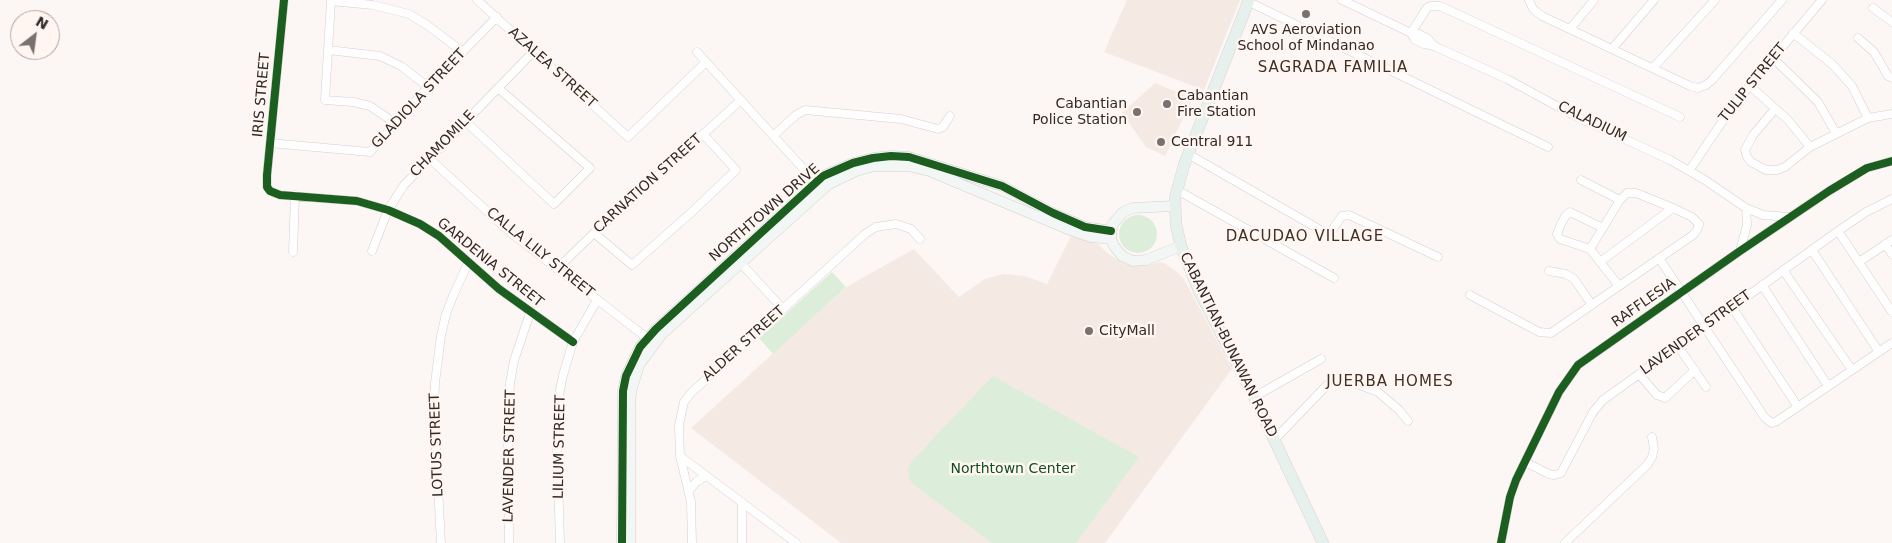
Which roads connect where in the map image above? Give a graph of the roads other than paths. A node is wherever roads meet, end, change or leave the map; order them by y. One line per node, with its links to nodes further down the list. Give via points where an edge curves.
1 (284, 0): 41 (street, IRIS STREET)
2 (477, 0): 12 (street, AZALEA STREET)
3 (1342, 0): 15 (street, CALADIUM)
4 (1529, 0): 14 (street, via 1537,13)
5 (1594, 0): 14 (street)
6 (1654, 0): 18 (street)
7 (1715, 0): 25 (street)
8 (1822, 0): 16 (street, TULIP STREET)
9 (1249, 1): 42 (street); 44 (main road, CABANTIAN-BUNAWAN ROAD)
10 (1779, 1): 25 (street, via 1712,80 1702,87 1690,86)
11 (1873, 8): 13 (street)
12 (497, 17): 20 (street, AZALEA STREET); 21 (street, GLADIOLA STREET)
13 (1892, 22)
14 (1570, 29): 18 (street)
15 (1411, 33): 34 (street, via 1427,8 1440,6); 47 (street, CALADIUM, via 1424,44 1506,79)
16 (1793, 33): 23 (street, TULIP STREET); 35 (street, via 1832,64 1852,86)
17 (1858, 38): 26 (street, via 1874,52)
18 (1612, 49): 25 (street)
19 (328, 50): 21 (street, via 331,0 409,14); 28 (street, via 380,56 401,66); 37 (street, via 325,100 370,106)
20 (534, 51): 24 (street, AZALEA STREET, via 628,137); 29 (street, CHAMOMILE)
21 (463, 52): 28 (street, GLADIOLA STREET)
22 (698, 52): 24 (street)
23 (1772, 57): 27 (street, TULIP STREET); 38 (street, via 1818,102)
24 (706, 62): 30 (street)
25 (1653, 68)
26 (1891, 77)
27 (1749, 85): 31 (street); 47 (street, TULIP STREET)
28 (428, 87): 37 (street, GLADIOLA STREET)
29 (498, 88): 36 (street, CHAMOMILE); 36 (street, via 590,168 554,204)
30 (741, 100): 39 (street, CARNATION STREET); 40 (street)
31 (1775, 109): 43 (street); 43 (street, via 1746,144 1747,157 1758,167 1777,170)
32 (1892, 114): 35 (street)
33 (950, 116): 40 (street, via 938,129 901,119 805,110 796,114)
34 (1680, 117)
35 (1868, 118): 38 (street)
36 (465, 121): 45 (street, CHAMOMILE)
37 (395, 123): 41 (street, GLADIOLA STREET, via 370,152)
38 (1836, 133): 43 (street)
39 (703, 134): 62 (street, CARNATION STREET); 62 (street, via 736,170 694,210 632,265)
40 (774, 135): 49 (street)
41 (270, 143): 51 (street, IRIS STREET, via 266,183)
42 (1548, 147)
43 (1810, 147)
44 (1188, 154): 50 (main road, CABANTIAN-BUNAWAN ROAD); 73 (street, via 1324,232 1332,230 1342,216 1350,215)
45 (429, 158): 58 (street, CHAMOMILE, via 404,185); 79 (street, CALLA LILY STREET, via 512,234)
46 (1892, 161): 59 (street, RAFFLESIA, via 1867,168)
47 (1689, 171): 57 (street, CALADIUM)
48 (1581, 180): 54 (street)
49 (819, 186): 63 (street, NORTHTOWN DRIVE, via 874,166 908,166 929,171 1084,231); 75 (street, NORTHTOWN DRIVE)
50 (1177, 190): 55 (main road, CABANTIAN-BUNAWAN ROAD); 82 (street)
51 (270, 191): 52 (street, GARDENIA STREET)
52 (295, 195): 58 (street, GARDENIA STREET, via 357,201); 71 (street)
53 (1892, 199): 61 (street, LAVENDER STREET)
54 (1620, 200): 56 (street, via 1628,192 1636,193); 60 (street)
55 (1174, 206): 63 (street, via 1128,210 1115,220); 66 (main road, CABANTIAN-BUNAWAN ROAD)
56 (1673, 208): 74 (street, via 1698,220 1699,227); 76 (street)
57 (1746, 208): 59 (street, CALADIUM, via 1764,215); 70 (street, via 1747,225)
58 (388, 210): 69 (street, CHAMOMILE); 78 (street, GARDENIA STREET, via 420,224)
59 (1790, 216): 70 (street, RAFFLESIA)
60 (1603, 228): 67 (street); 67 (street, via 1572,212 1566,215 1557,230 1558,237)
61 (1838, 230): 68 (street, LAVENDER STREET); 77 (street)
62 (594, 233): 79 (street, CARNATION STREET)
63 (1111, 235): 66 (street, via 1122,256 1133,261 1146,260)
64 (920, 239): 91 (street, ALDER STREET, via 905,226 876,227 845,251)
65 (1889, 242): 72 (street); 77 (street)
66 (1181, 246): 105 (main road, CABANTIAN-BUNAWAN ROAD, via 1199,291)
67 (1590, 249): 76 (street)
68 (1812, 250): 80 (street, LAVENDER STREET); 98 (street)
69 (372, 251)
70 (1740, 251): 85 (street, RAFFLESIA)
71 (293, 252)
72 (1892, 254)
73 (1438, 256)
74 (1659, 258): 84 (street); 85 (street)
75 (738, 260): 91 (street); 94 (street, NORTHTOWN DRIVE, via 662,334)
76 (1600, 262): 84 (street)
77 (1859, 262): 90 (street)
78 (468, 263): 92 (street, GARDENIA STREET); 116 (street, LOTUS STREET, via 446,314 435,383)
79 (557, 269): 87 (street, CALLA LILY STREET)
80 (1783, 270): 83 (street, LAVENDER STREET); 101 (street)
81 (1549, 271): 88 (street, via 1566,274 1574,280)
82 (1334, 278)
83 (1762, 285): 89 (street, LAVENDER STREET); 103 (street)
84 (1619, 286): 88 (street)
85 (1682, 292): 93 (street); 111 (street, RAFFLESIA, via 1578,365 1559,392)
86 (1470, 295): 88 (street, via 1543,333 1554,330)
87 (597, 300): 94 (street, CALLA LILY STREET); 95 (street, LILIUM STREET)
88 (1592, 305)
89 (1732, 307): 93 (street, LAVENDER STREET); 106 (street)
90 (1891, 308)
91 (783, 309): 110 (street, ALDER STREET, via 684,402 679,425)
92 (530, 313): 95 (street, GARDENIA STREET); 117 (street, LAVENDER STREET, via 510,383)
93 (1704, 327): 97 (street, LAVENDER STREET); 106 (street, via 1768,421 1775,423)
94 (651, 340): 119 (street, NORTHTOWN DRIVE, via 632,361 623,391); 120 (street, NORTHTOWN DRIVE, via 631,392)
95 (573, 342): 118 (street, LILIUM STREET, via 558,408)
96 (1892, 343): 98 (street)
97 (1678, 346): 100 (street); 102 (street, LAVENDER STREET)
98 (1879, 352): 101 (street)
99 (1321, 360): 105 (street)
100 (1695, 370): 102 (street, via 1665,398 1657,395); 104 (street)
101 (1852, 370): 103 (street)
102 (1639, 374): 111 (street, LAVENDER STREET, via 1597,406 1560,473 1549,474)
103 (1828, 386): 106 (street)
104 (1706, 387)
105 (1254, 397): 109 (main road, CABANTIAN-BUNAWAN ROAD)
106 (1798, 407)
107 (1408, 421): 109 (street, via 1378,392 1339,377 1332,380)
108 (1652, 437): 125 (street, via 1654,448 1648,464)
109 (1274, 440): 123 (main road, CABANTIAN-BUNAWAN ROAD)
110 (680, 456): 112 (street); 113 (street, ALDER STREET)
111 (1524, 462): 124 (street, RAFFLESIA, via 1510,497)
112 (706, 476): 113 (street); 114 (street)
113 (689, 491): 121 (street, ALDER STREET)
114 (742, 503): 115 (street); 122 (street)
115 (792, 542)
116 (441, 543)
117 (509, 543)
118 (560, 543)
119 (622, 543)
120 (630, 543)
121 (692, 543)
122 (742, 543)
123 (1323, 543)
124 (1501, 543)
125 (1564, 543)

